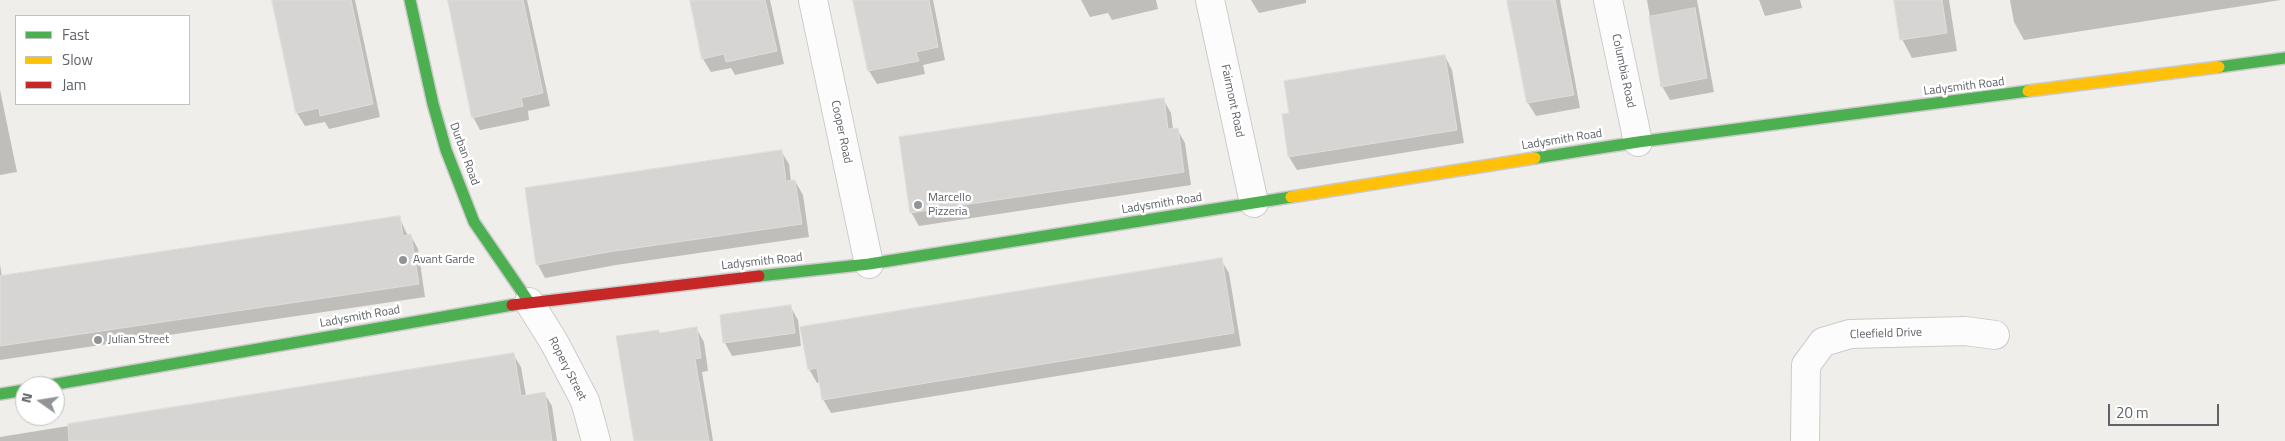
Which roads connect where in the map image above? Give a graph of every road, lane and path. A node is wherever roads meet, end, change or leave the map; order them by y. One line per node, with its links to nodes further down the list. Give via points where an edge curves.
1 (410, 0): 9 (street, Durban Road, via 432,104 449,159 474,222)
2 (813, 0): 8 (street, Cooper Road)
3 (1210, 0): 7 (street, Fairmont Road)
4 (1608, 0): 6 (street, Columbia Road)
5 (2285, 58): 6 (street, Ladysmith Road)
6 (1638, 142): 7 (street, Ladysmith Road)
7 (1254, 203): 8 (street, Ladysmith Road)
8 (869, 264): 9 (street, Ladysmith Road)
9 (529, 302): 11 (street, Ladysmith Road); 14 (street, Ropery Street, via 585,401)
10 (1995, 335): 15 (street, Cleefield Drive, via 1965,331 1850,334 1823,342 1806,365)
11 (65, 383)
12 (15, 392): 13 (street)
13 (0, 394)
14 (596, 441)
15 (1805, 441)

